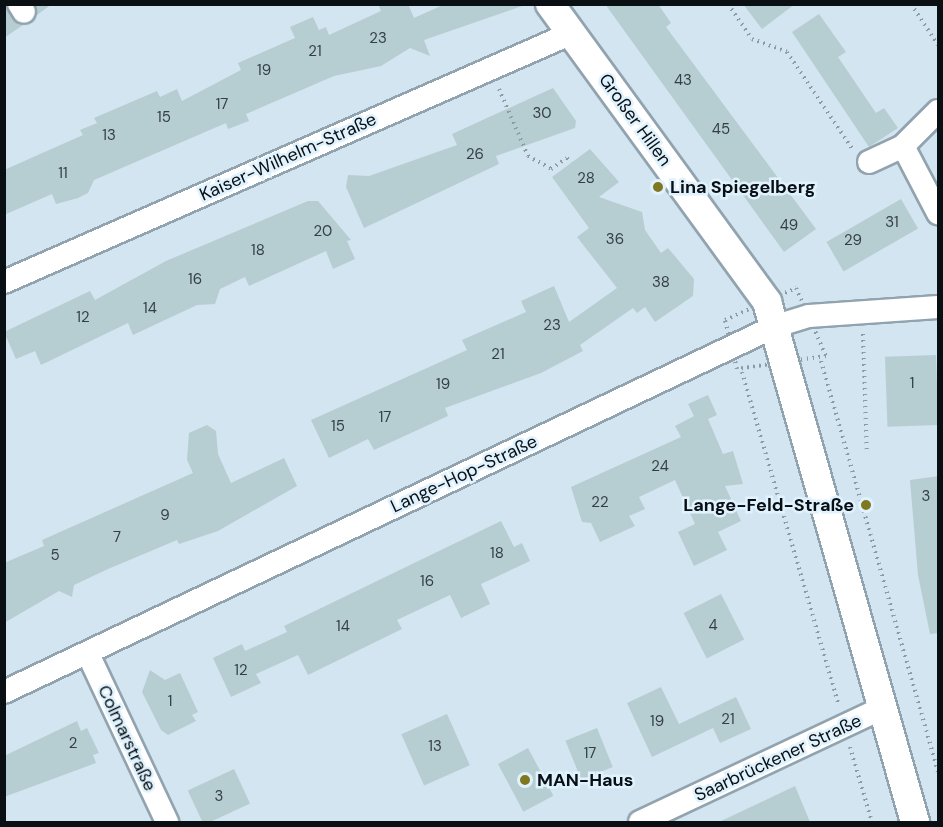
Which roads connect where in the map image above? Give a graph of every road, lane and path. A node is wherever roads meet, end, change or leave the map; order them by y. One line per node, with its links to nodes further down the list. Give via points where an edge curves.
1 (550, 4): 4 (street, Großer Hillen)
2 (728, 4): 9 (path, via 752,39 787,52 859,159)
3 (911, 4): 5 (path)
4 (572, 33): 6 (street, Kaiser-Wilhelm-Straße); 15 (street, Großer Hillen, via 767,302)
5 (939, 45)
6 (489, 69): 10 (path, via 528,156 551,169 567,158); 12 (street, Kaiser-Wilhelm-Straße)
7 (939, 111): 8 (street)
8 (903, 146): 9 (street); 11 (street)
9 (869, 162)
10 (571, 163)
11 (939, 213)
12 (4, 282)
13 (939, 307): 14 (street, Lange-Hop-Straße)
14 (862, 313): 15 (street, Lange-Hop-Straße, via 809,316); 18 (path)
15 (776, 326): 19 (street, Lange-Hop-Straße); 21 (street)
16 (821, 361): 23 (path)
17 (742, 372): 22 (path)
18 (867, 452)
19 (88, 654): 20 (street, Lange-Hop-Straße); 24 (street, Colmarstraße)
20 (4, 692)
21 (882, 708): 22 (street, Saarbrückener Straße); 27 (street)
22 (845, 727): 25 (street, Saarbrückener Straße); 26 (path)
23 (939, 772)
24 (167, 822)
25 (640, 822)
26 (872, 822)
27 (915, 822)

